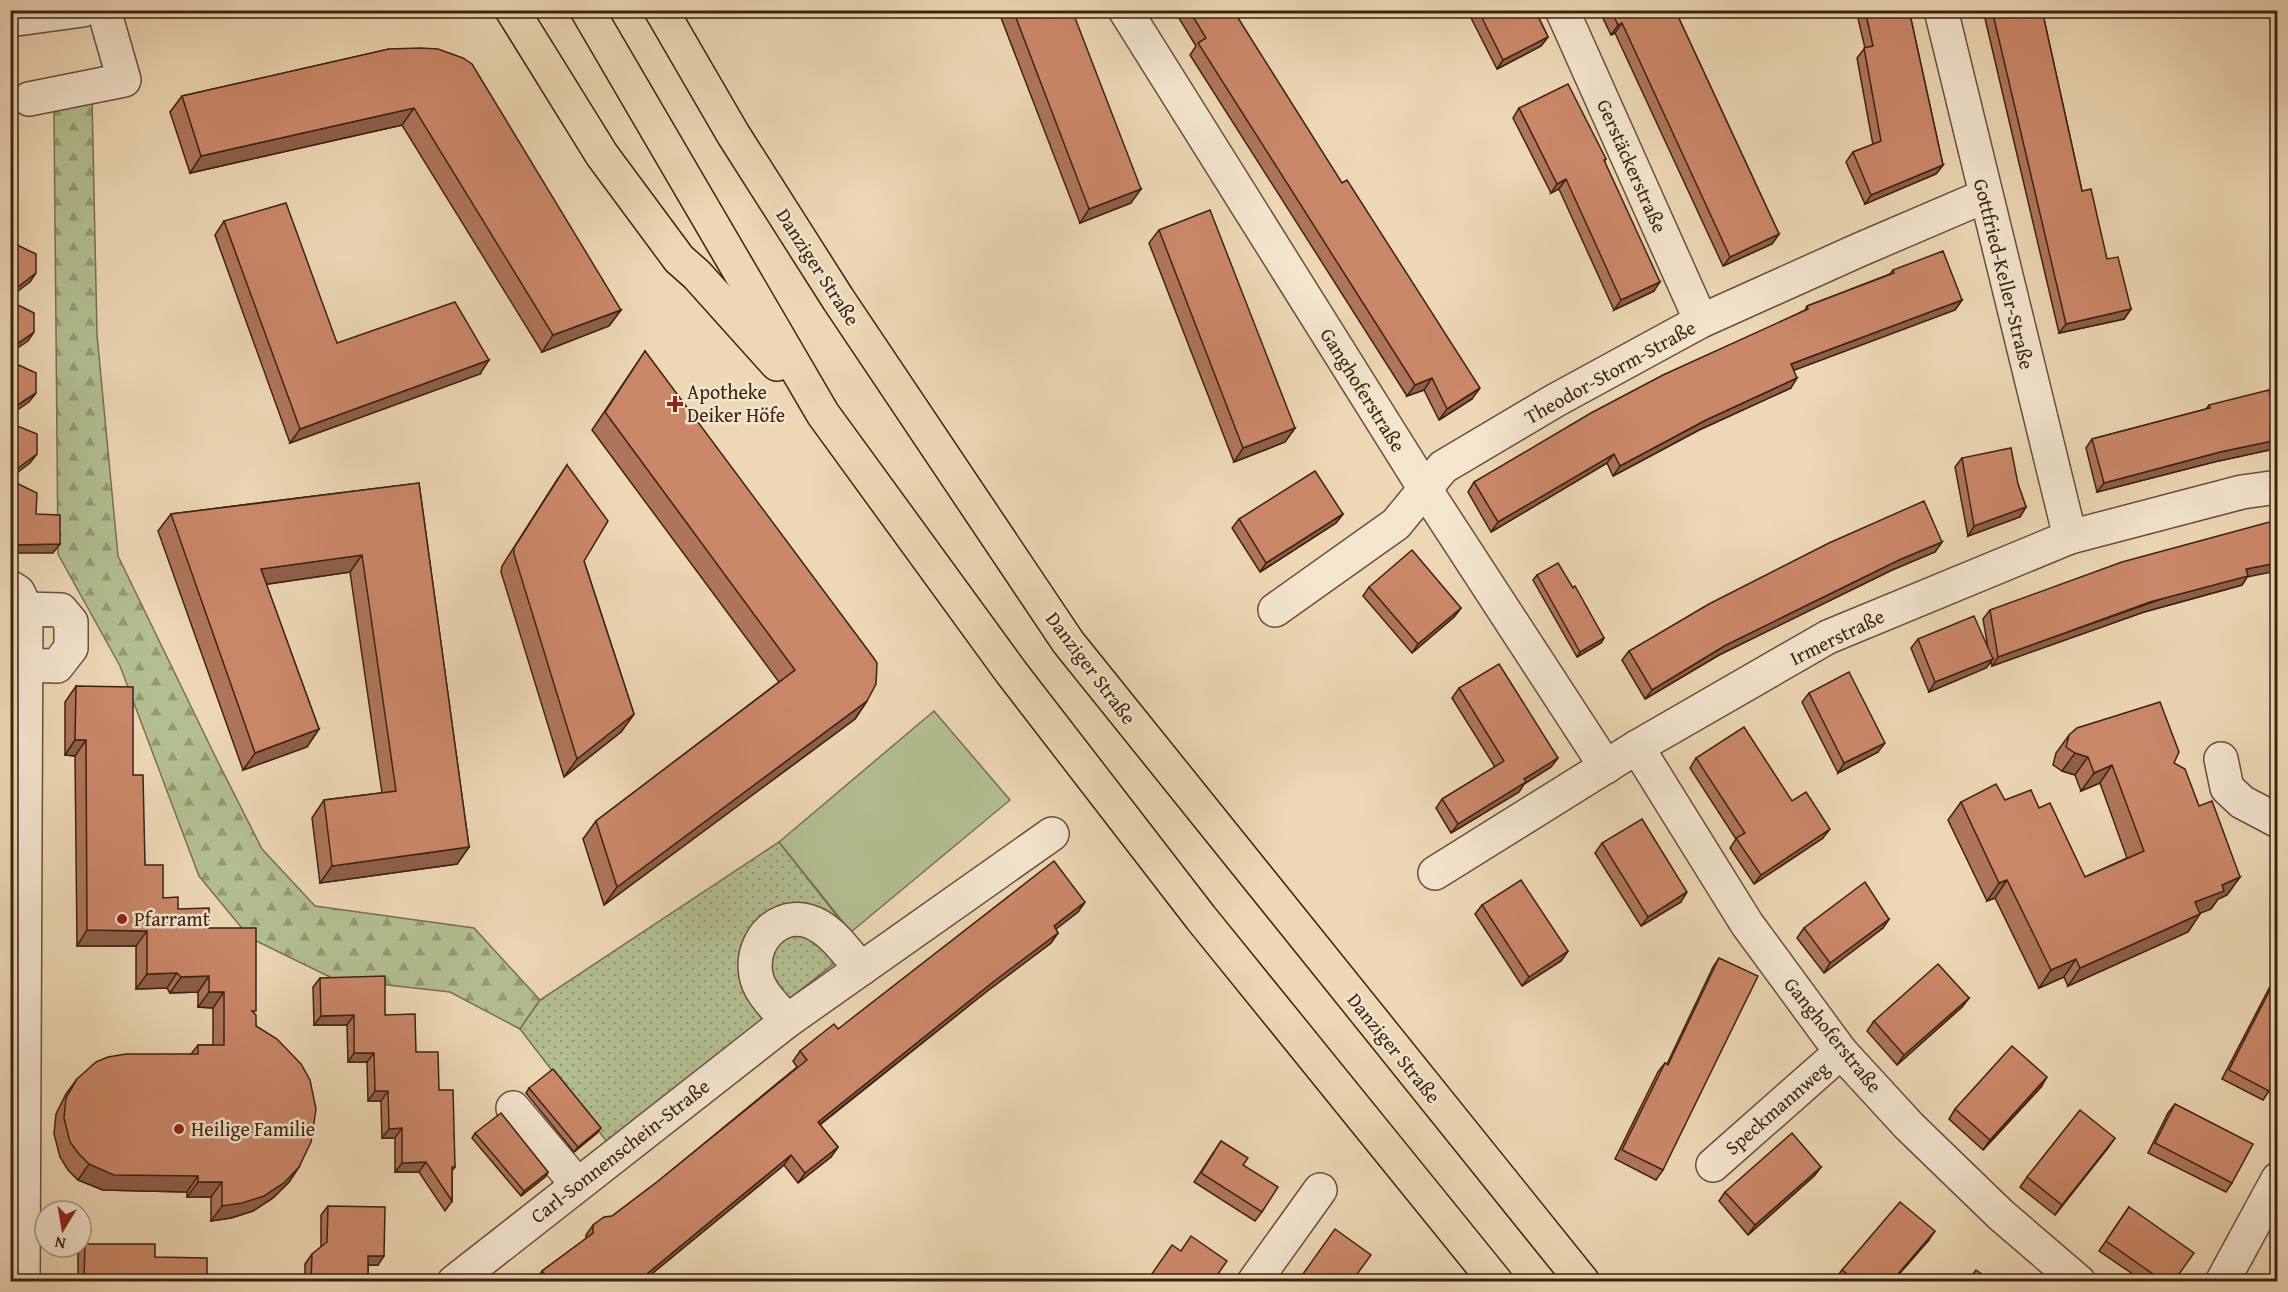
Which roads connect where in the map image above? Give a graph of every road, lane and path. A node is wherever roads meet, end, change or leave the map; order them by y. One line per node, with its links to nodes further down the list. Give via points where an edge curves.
1 (83, 10): 9 (street)
2 (104, 10): 11 (street, via 124,80)
3 (512, 10): 14 (highway, via 602,155 679,259)
4 (587, 10): 14 (highway)
5 (662, 10): 39 (highway, Danziger Straße, via 733,134 838,299 1068,642)
6 (1125, 10): 16 (street, Ganghoferstraße)
7 (1562, 10): 13 (street, Gerstäckerstraße)
8 (1941, 10): 12 (street, Gottfried-Keller-Straße)
9 (46, 13): 10 (street)
10 (10, 20)
11 (29, 99)
12 (1985, 196): 13 (street, Theodor-Storm-Straße); 17 (street, Gottfried-Keller-Straße)
13 (1701, 321): 16 (street, Theodor-Storm-Straße, via 1443,467)
14 (823, 414): 38 (highway, via 1011,672 1186,899)
15 (2277, 486): 17 (street, Irmerstraße)
16 (1425, 489): 19 (street, Theodor-Storm-Straße, via 1396,524); 23 (street, Ganghoferstraße)
17 (2070, 537): 21 (street, Irmerstraße, via 1828,637)
18 (18, 598): 20 (street); 20 (street, via 61,610 72,622 71,648 57,666)
19 (1275, 610)
20 (26, 665): 35 (street)
21 (1637, 747): 23 (street, Irmerstraße); 29 (street, Ganghoferstraße, via 1747,924)
22 (2221, 759): 24 (street, via 2227,788 2242,802)
23 (1606, 767): 26 (street, Irmerstraße)
24 (2277, 821)
25 (1052, 834): 27 (street, Carl-Sonnenschein-Straße)
26 (1435, 873)
27 (861, 969): 28 (street, Carl-Sonnenschein-Straße); 28 (street, via 830,933 817,924 801,919 784,921 767,931 755,960 756,976 761,990)
28 (787, 1021): 33 (street, Carl-Sonnenschein-Straße)
29 (1841, 1052): 31 (street, Speckmannweg); 40 (street, Ganghoferstraße, via 1909,1126 2001,1215)
30 (513, 1108): 33 (street)
31 (1713, 1164)
32 (2277, 1179): 41 (street)
33 (577, 1184): 36 (street, Carl-Sonnenschein-Straße)
34 (1320, 1190): 37 (street)
35 (23, 1281)
36 (454, 1281)
37 (1254, 1281)
38 (1496, 1281)
39 (1583, 1281)
40 (2079, 1281)
41 (2222, 1281)

